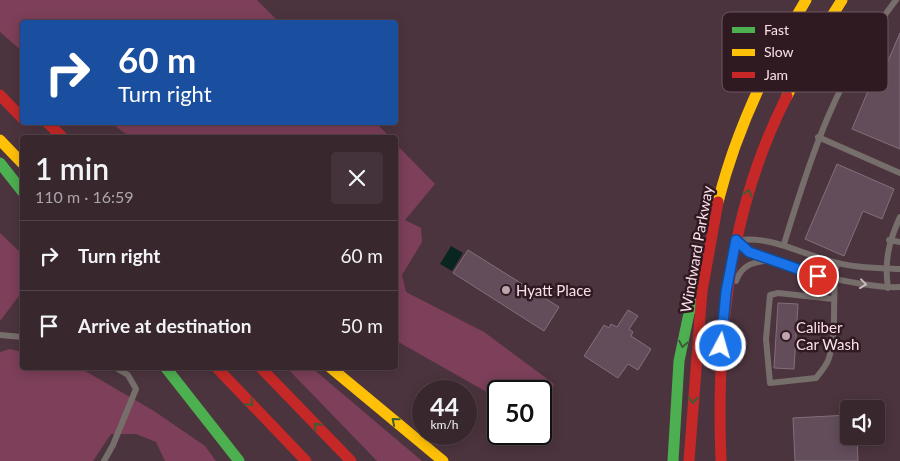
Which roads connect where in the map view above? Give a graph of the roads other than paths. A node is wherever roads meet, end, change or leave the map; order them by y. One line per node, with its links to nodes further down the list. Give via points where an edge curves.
1 (806, 0): 4 (main road, Windward Parkway)
2 (842, 0): 5 (main road, one-way to 2)
3 (896, 0): 6 (lane)
4 (798, 12)
5 (834, 12)
6 (887, 12)
7 (3, 90): 11 (main road); 12 (main road)
8 (757, 92): 22 (main road, Windward Parkway, via 721,190)
9 (787, 92): 23 (main road, one-way to 9, via 764,144)
10 (839, 92): 15 (lane)
11 (17, 95)
12 (20, 115)
13 (50, 125): 14 (main road)
14 (60, 135)
15 (818, 137): 19 (lane); 26 (lane)
16 (0, 140): 17 (main road)
17 (20, 161)
18 (0, 163): 20 (main road)
19 (900, 173)
20 (20, 188)
21 (900, 216): 24 (lane)
22 (711, 234): 23 (main road); 32 (main road, Windward Parkway)
23 (736, 240): 26 (lane, via 752,238); 27 (lane, via 749,252); 38 (main road, via 726,292)
24 (890, 240): 25 (lane); 29 (lane)
25 (900, 242)
26 (784, 244): 28 (lane)
27 (774, 260): 31 (lane); 38 (lane, via 747,264 738,274 729,302)
28 (837, 263): 29 (lane, via 857,268); 31 (lane)
29 (885, 268): 30 (lane); 34 (lane)
30 (900, 269)
31 (834, 279): 34 (lane, one-way to 34); 35 (lane)
32 (703, 282): 49 (main road, one-way to 49, via 689,313 679,361); 50 (main road, Windward Parkway, one-way to 50)
33 (900, 287): 34 (lane)
34 (888, 288)
35 (833, 299): 35 (lane, via 778,293 770,295 766,339 770,383 816,378 829,360 833,341)
36 (0, 335): 37 (lane)
37 (20, 336)
38 (719, 363): 51 (main road)
39 (119, 370): 44 (lane, via 128,375 136,389 114,445)
40 (168, 370): 45 (main road)
41 (219, 370): 46 (main road, one-way to 46)
42 (263, 370): 47 (main road, one-way to 42)
43 (333, 370): 48 (main road, one-way to 43)
44 (104, 461)
45 (239, 461)
46 (306, 461)
47 (351, 461)
48 (443, 461)
49 (673, 461)
50 (689, 461)
51 (721, 461)

